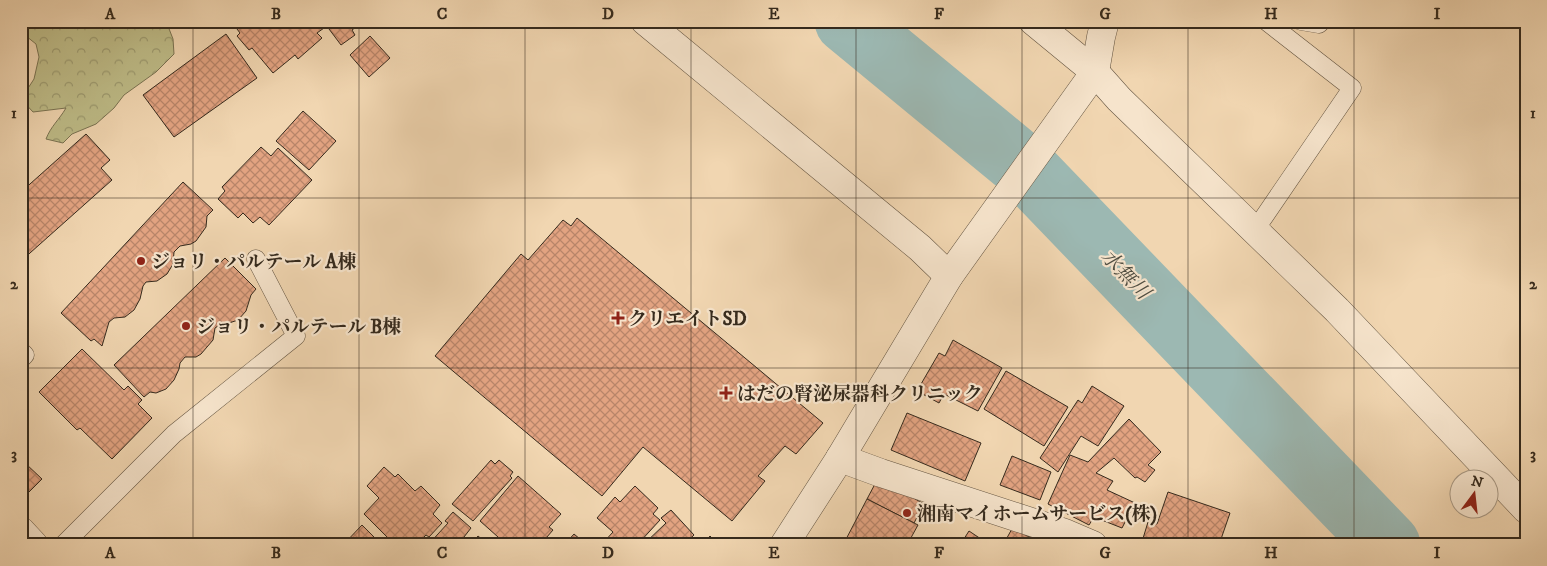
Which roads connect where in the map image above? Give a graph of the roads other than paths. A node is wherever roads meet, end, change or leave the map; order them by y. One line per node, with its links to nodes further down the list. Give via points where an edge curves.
1 (645, 21): 10 (street, via 920,248)
2 (1033, 21): 7 (street)
3 (1106, 21): 7 (street)
4 (1266, 21): 8 (lane, via 1352,88)
5 (1301, 21): 6 (lane, via 1319,24)
6 (1322, 21)
7 (1091, 78): 8 (street, via 1120,99); 10 (street)
8 (1255, 230): 14 (street, via 1337,310)
9 (256, 258): 17 (lane, via 296,336 174,434)
10 (954, 269): 13 (street)
11 (21, 351): 12 (lane, via 25,355)
12 (21, 359)
13 (840, 458): 18 (street); 19 (street, via 1065,533)
14 (1526, 509)
15 (21, 531): 16 (street)
16 (34, 545)
17 (63, 545)
18 (784, 545)
19 (1092, 545)

